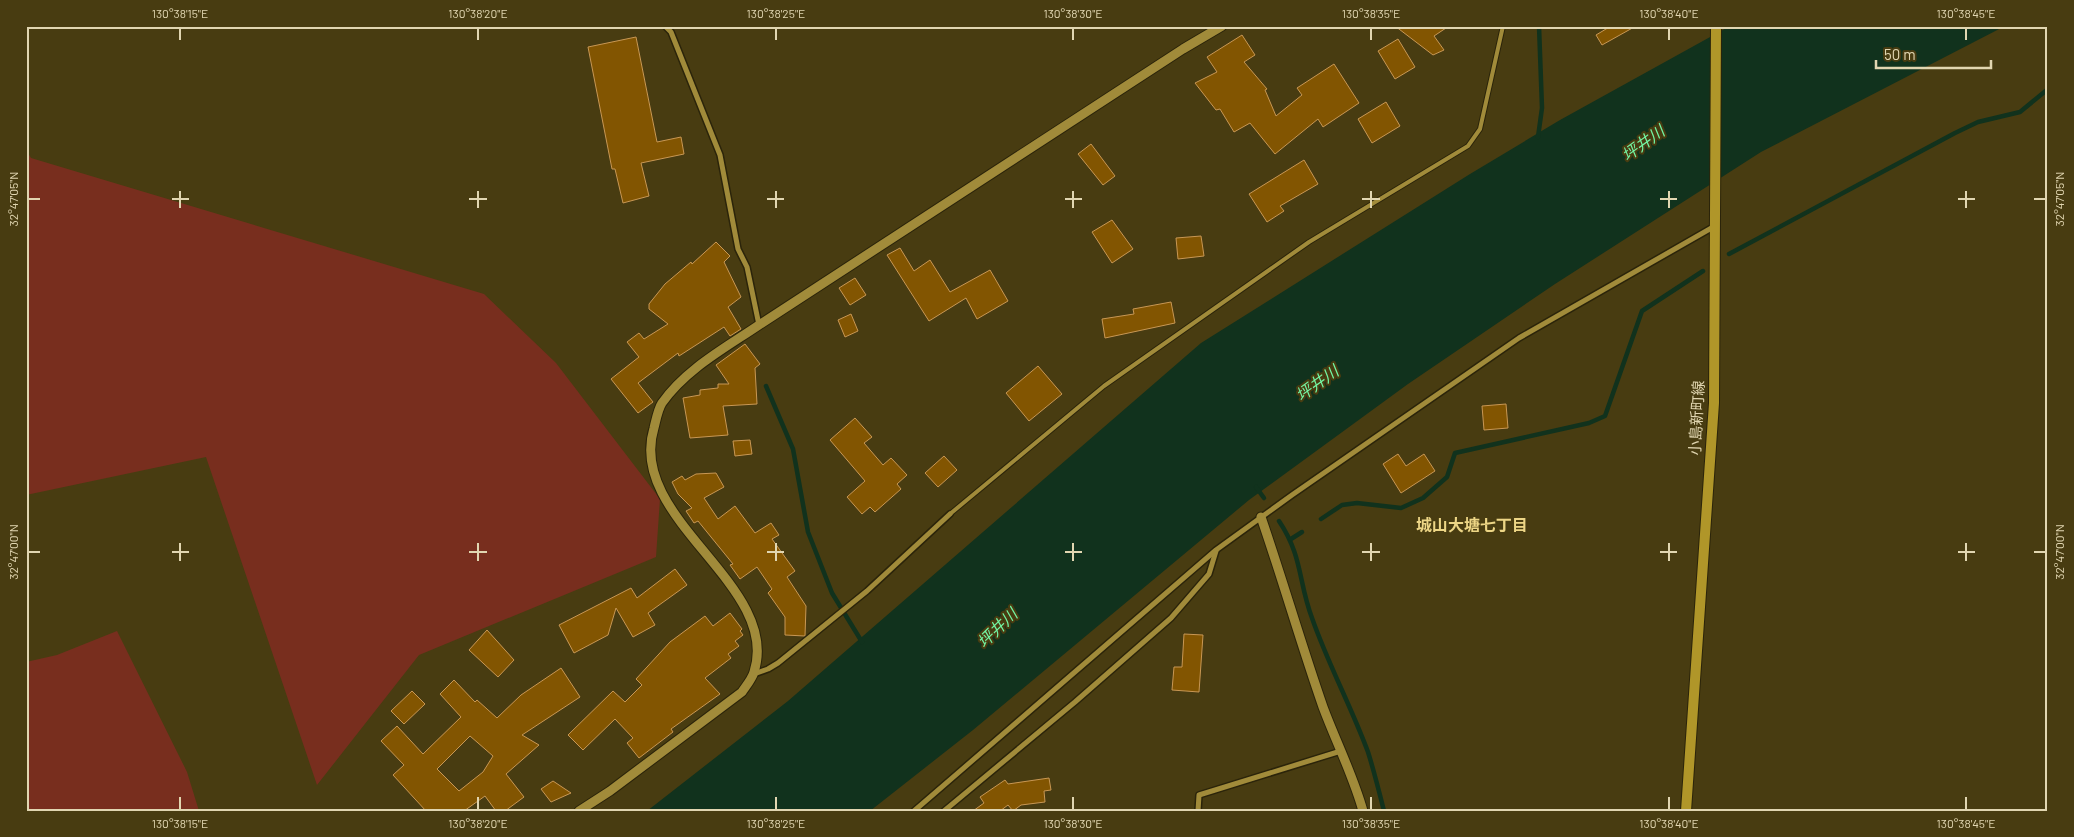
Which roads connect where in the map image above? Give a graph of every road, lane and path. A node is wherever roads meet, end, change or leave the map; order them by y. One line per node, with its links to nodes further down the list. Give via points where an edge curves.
1 (665, 26): 6 (street, via 671,32 720,155 738,249 746,267)
2 (1222, 26): 6 (street)
3 (1503, 26): 7 (lane, via 1480,129 1468,146 1308,242 1104,386)
4 (1716, 26): 5 (main road, 小島新町線)
5 (1716, 221): 8 (street, via 1519,338); 17 (main road, 小島新町線, via 1714,402)
6 (759, 325): 10 (street, via 695,368 661,404 650,441 650,466 659,488 745,606 757,655)
7 (950, 514): 10 (street, via 850,606 778,663)
8 (1261, 518): 9 (street); 11 (street, via 1324,710)
9 (1216, 550): 13 (street); 14 (street, via 1209,574 1170,618)
10 (754, 674): 12 (street, via 742,692)
11 (1342, 751): 15 (street, via 1199,795); 16 (street, via 1356,782)
12 (580, 811)
13 (914, 811)
14 (944, 811)
15 (1198, 811)
16 (1363, 811)
17 (1686, 811)

